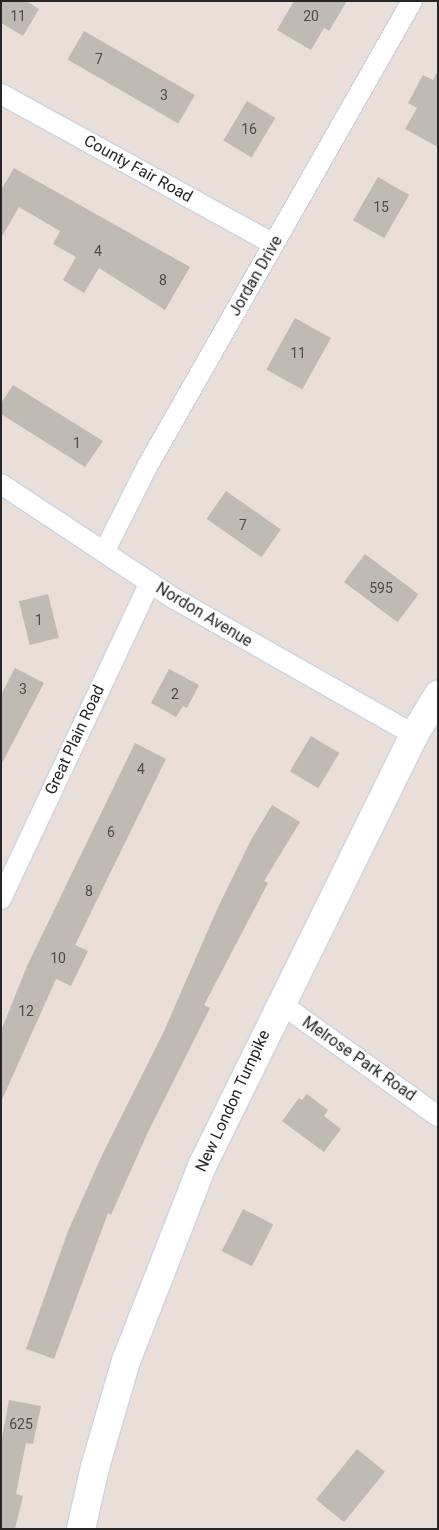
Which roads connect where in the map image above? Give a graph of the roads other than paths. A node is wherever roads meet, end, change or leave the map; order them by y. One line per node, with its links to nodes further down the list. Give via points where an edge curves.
1 (412, 1): 3 (street, Jordan Drive)
2 (1, 94): 3 (street, County Fair Road)
3 (274, 244): 5 (street, Jordan Drive, via 144,472)
4 (1, 484): 5 (street, Nordon Avenue)
5 (104, 552): 6 (street, Nordon Avenue)
6 (150, 582): 8 (street, Nordon Avenue); 9 (street, Great Plain Road)
7 (438, 695): 8 (main road, New London Turnpike)
8 (414, 735): 10 (main road, New London Turnpike)
9 (1, 899)
10 (280, 1003): 11 (street, Melrose Park Road); 12 (main road, New London Turnpike, via 202,1166 159,1270 126,1361 95,1467)
11 (438, 1116)
12 (81, 1529)

